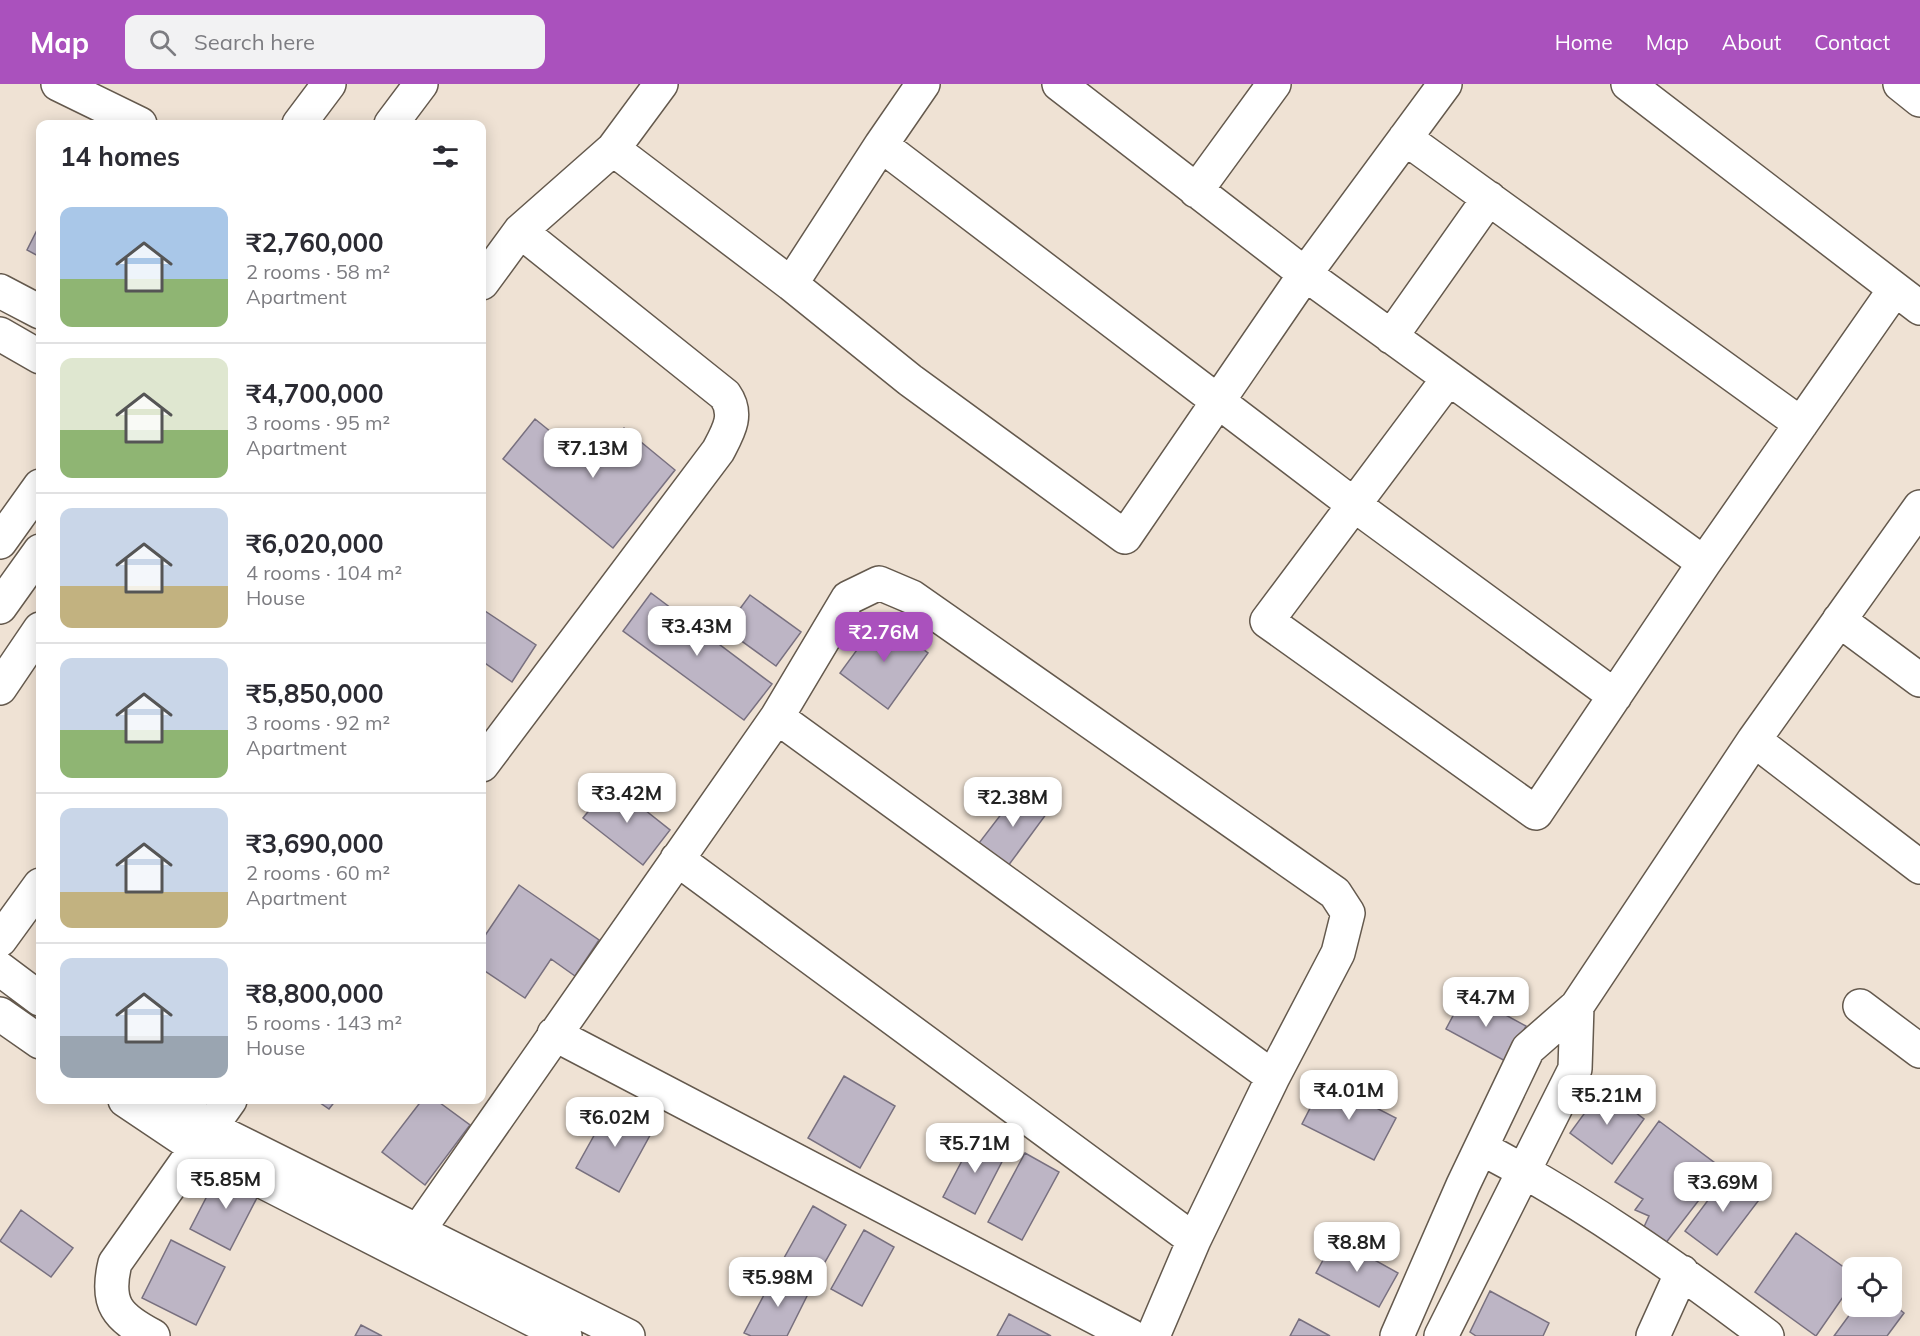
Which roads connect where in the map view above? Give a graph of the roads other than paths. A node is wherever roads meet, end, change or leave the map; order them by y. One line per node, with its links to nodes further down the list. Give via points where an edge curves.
1 (58, 84): 12 (street)
2 (329, 84): 13 (street)
3 (421, 84): 14 (street)
4 (661, 84): 17 (street)
5 (923, 84): 16 (street)
6 (1059, 84): 18 (street)
7 (1274, 84): 18 (street)
8 (1445, 84): 15 (street)
9 (1900, 84): 11 (street)
10 (1639, 87): 25 (street)
11 (1920, 100)
12 (132, 120)
13 (302, 120)
14 (394, 120)
15 (1405, 138): 19 (street); 21 (street)
16 (881, 145): 23 (street); 31 (street)
17 (613, 149): 20 (street); 23 (street)
18 (1196, 191): 21 (street)
19 (1489, 198): 28 (street); 32 (street)
20 (520, 231): 22 (street); 47 (street, via 725,395 732,414 718,451)
21 (1305, 274): 28 (street); 31 (street)
22 (486, 278)
23 (791, 284): 31 (street, via 910,380 1125,537)
24 (0, 291): 26 (street)
25 (1907, 299): 32 (street)
26 (36, 310)
27 (0, 334): 29 (street)
28 (1391, 337): 30 (street)
29 (36, 355)
30 (1448, 379): 34 (street); 38 (street)
31 (1218, 401): 34 (street)
32 (1801, 424): 38 (street)
33 (36, 492): 36 (street)
34 (1353, 504): 44 (street); 44 (street, via 1267,621 1536,813)
35 (1918, 512): 40 (street)
36 (0, 542)
37 (36, 556): 39 (street)
38 (1704, 563): 44 (street)
39 (0, 607)
40 (1839, 620): 42 (street); 46 (street)
41 (36, 635): 43 (street)
42 (1920, 680)
43 (0, 688)
44 (1615, 696)
45 (777, 717): 48 (street); 60 (street); 60 (street, via 848,598 879,583 912,597 1335,893 1348,913 1338,953)
46 (1754, 740): 49 (street); 54 (street)
47 (486, 760)
48 (677, 859): 57 (street); 68 (street)
49 (1920, 867)
50 (36, 890): 51 (street)
51 (0, 940)
52 (0, 969): 53 (street)
53 (36, 996)
54 (1577, 1006): 65 (street, via 1528,1049); 66 (street, via 1575,1069)
55 (1860, 1006): 59 (street)
56 (0, 1014): 58 (street)
57 (554, 1034): 67 (street); 73 (street)
58 (36, 1039)
59 (1920, 1051)
60 (1273, 1077): 68 (street)
61 (133, 1104): 64 (street)
62 (176, 1104): 64 (street)
63 (227, 1104): 64 (street)
64 (202, 1137): 67 (street); 70 (street, via 115,1263 110,1284 116,1310); 71 (street)
65 (1481, 1148): 66 (street); 75 (street)
66 (1524, 1171): 69 (street); 76 (street)
67 (418, 1231): 72 (street)
68 (1194, 1240): 74 (street)
69 (1682, 1272): 77 (street); 78 (street)
70 (153, 1336)
71 (565, 1336)
72 (628, 1336)
73 (1131, 1336)
74 (1154, 1336)
75 (1397, 1336)
76 (1441, 1336)
77 (1653, 1336)
78 (1767, 1336)

